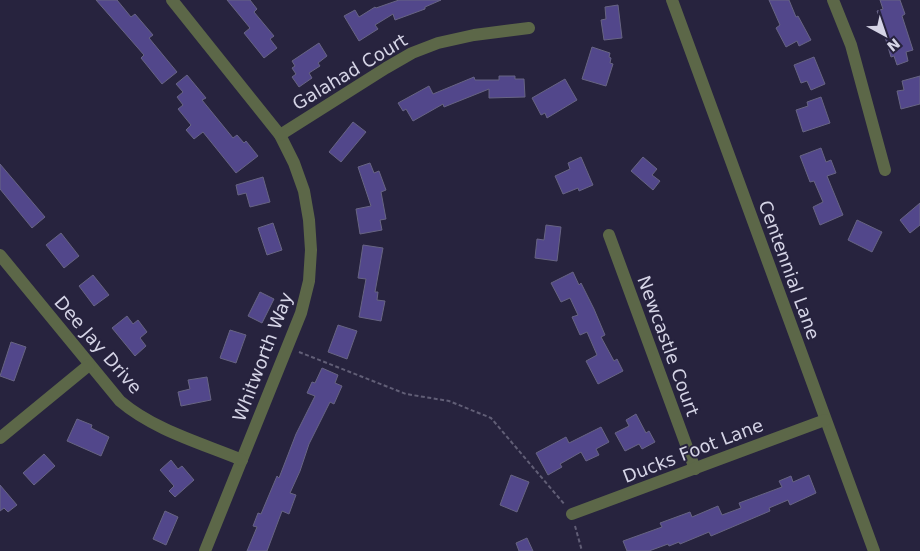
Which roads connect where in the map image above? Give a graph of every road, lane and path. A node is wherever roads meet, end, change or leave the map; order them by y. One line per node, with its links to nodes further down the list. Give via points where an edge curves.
1 (172, 0): 5 (street, Whitworth Way)
2 (672, 0): 11 (street, Centennial Lane)
3 (833, 0): 6 (street, via 852,45)
4 (529, 28): 5 (street, Galahad Court, via 474,35 412,53)
5 (280, 135): 9 (street, Whitworth Way, via 304,191 311,250 309,281)
6 (885, 170)
7 (609, 235): 14 (street, Newcastle Court)
8 (0, 255): 10 (street, Dee Jay Drive)
9 (288, 347): 13 (street, Whitworth Way); 15 (path, via 406,394 449,401 491,418)
10 (89, 365): 12 (street); 13 (street, Dee Jay Drive, via 134,413)
11 (825, 420): 14 (street, Ducks Foot Lane); 18 (street, Centennial Lane)
12 (0, 438)
13 (242, 460): 16 (street, Whitworth Way)
14 (695, 469): 15 (street, Ducks Foot Lane)
15 (572, 514): 17 (path)
16 (205, 551)
17 (582, 551)
18 (874, 551)

